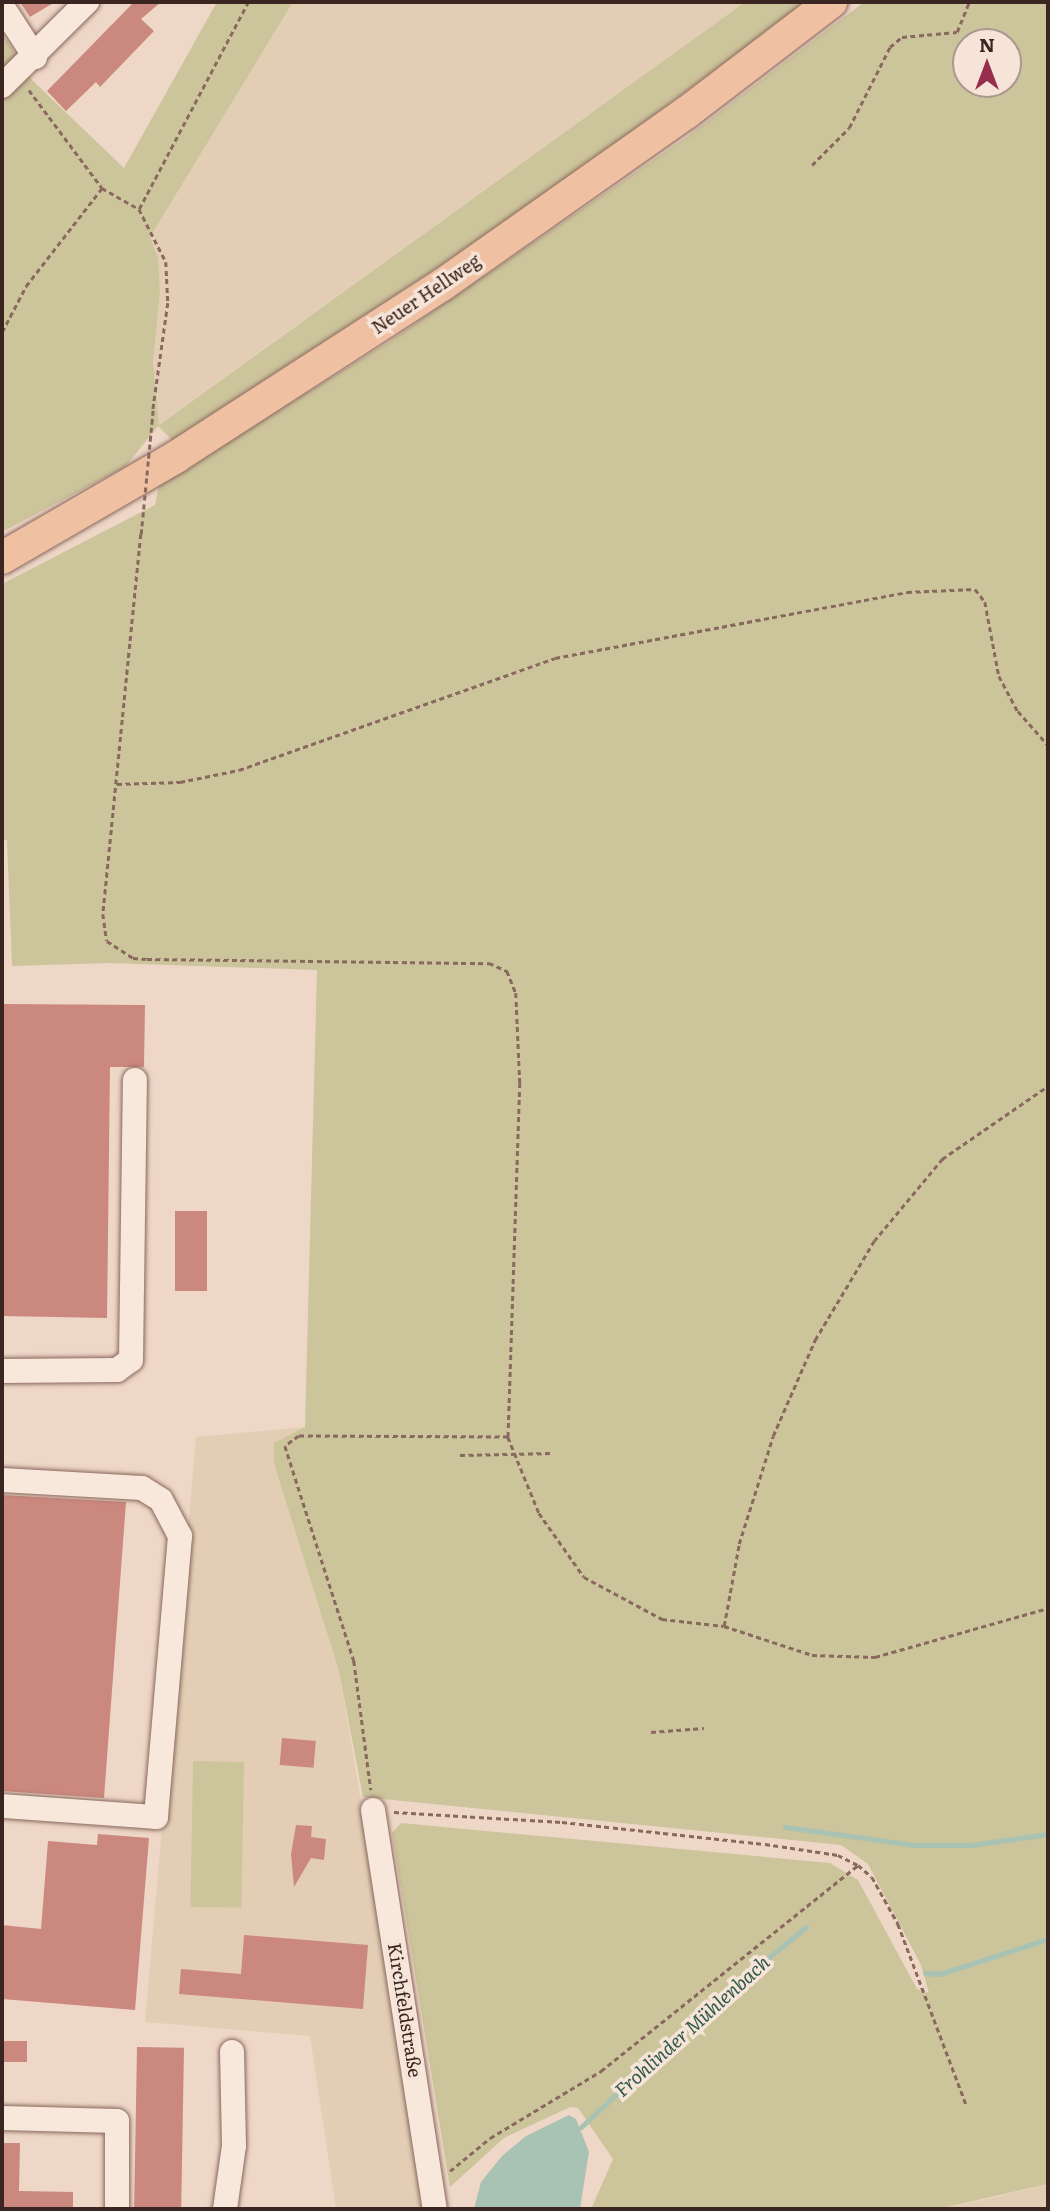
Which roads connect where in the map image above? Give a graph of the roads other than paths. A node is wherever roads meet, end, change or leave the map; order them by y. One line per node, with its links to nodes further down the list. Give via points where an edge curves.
1 (87, 2): 4 (street)
2 (831, 2): 5 (main road, Neuer Hellweg, via 686,113 442,285 176,457)
3 (2, 6): 4 (street)
4 (18, 72)
5 (2, 558)
6 (135, 1080): 7 (street, via 131,1360 117,1370)
7 (2, 1371)
8 (2, 1480): 9 (street, via 142,1488 161,1500 180,1536 156,1817)
9 (2, 1806)
10 (373, 1810): 13 (street, Kirchfeldstraße)
11 (232, 2052): 15 (street, via 234,2146)
12 (2, 2118): 14 (street, via 117,2121)
13 (433, 2198)
14 (117, 2209)
15 (225, 2209)

